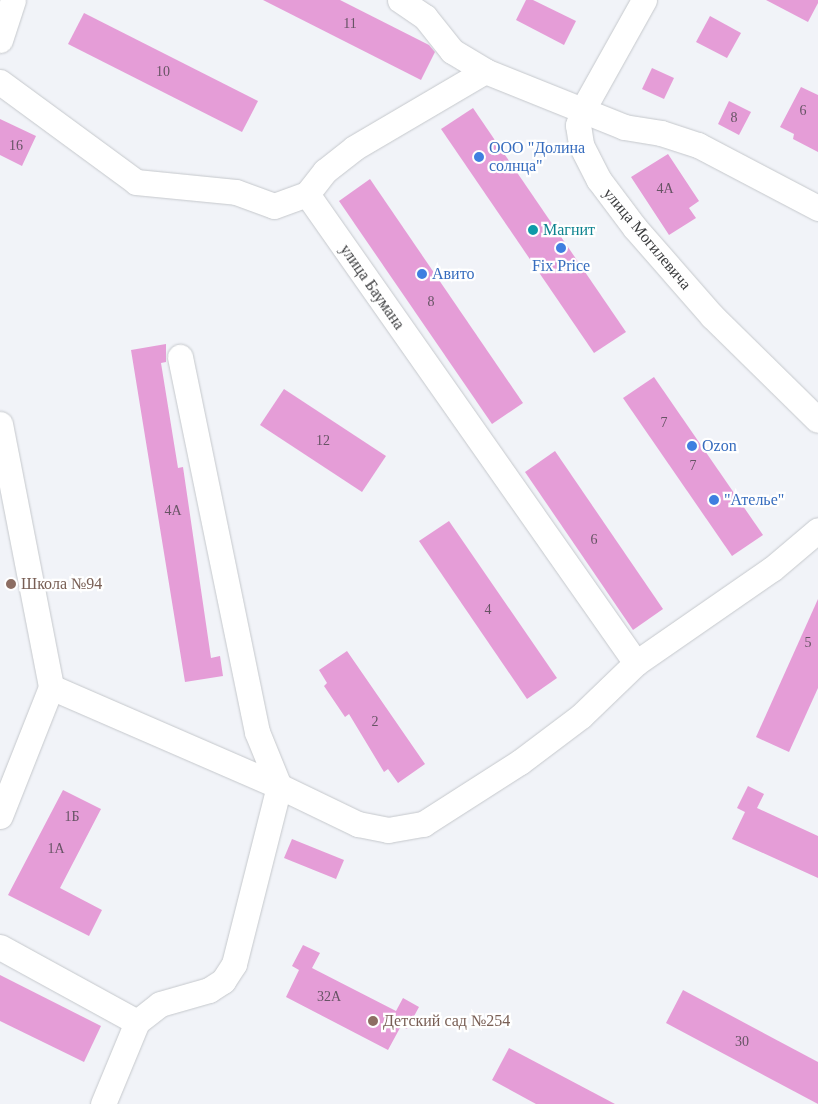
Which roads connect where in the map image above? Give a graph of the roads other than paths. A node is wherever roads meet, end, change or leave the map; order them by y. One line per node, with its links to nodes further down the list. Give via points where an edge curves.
1 (13, 0): 4 (street)
2 (400, 0): 5 (street, via 424,17 452,51)
3 (644, 0): 7 (street)
4 (0, 40)
5 (485, 71): 7 (street); 8 (street, via 354,148 325,171)
6 (0, 82): 8 (street, via 136,182 236,192 274,206)
7 (583, 109): 9 (street, via 624,127 661,132 698,145); 11 (street, улица Могилевича, via 578,125 581,145 599,180 635,228 712,316)
8 (307, 194): 14 (street, улица Баумана)
9 (818, 208)
10 (180, 357): 16 (street, via 257,732)
11 (818, 420)
12 (0, 424): 15 (street)
13 (818, 530): 14 (street, via 772,569)
14 (636, 663): 16 (street, via 581,716 520,762 423,824 388,830 358,824)
15 (51, 687): 16 (street); 17 (street)
16 (279, 786): 19 (street, via 234,964 223,982 209,990 160,1004)
17 (0, 816)
18 (0, 947): 19 (street)
19 (137, 1022): 20 (street)
20 (103, 1104)

